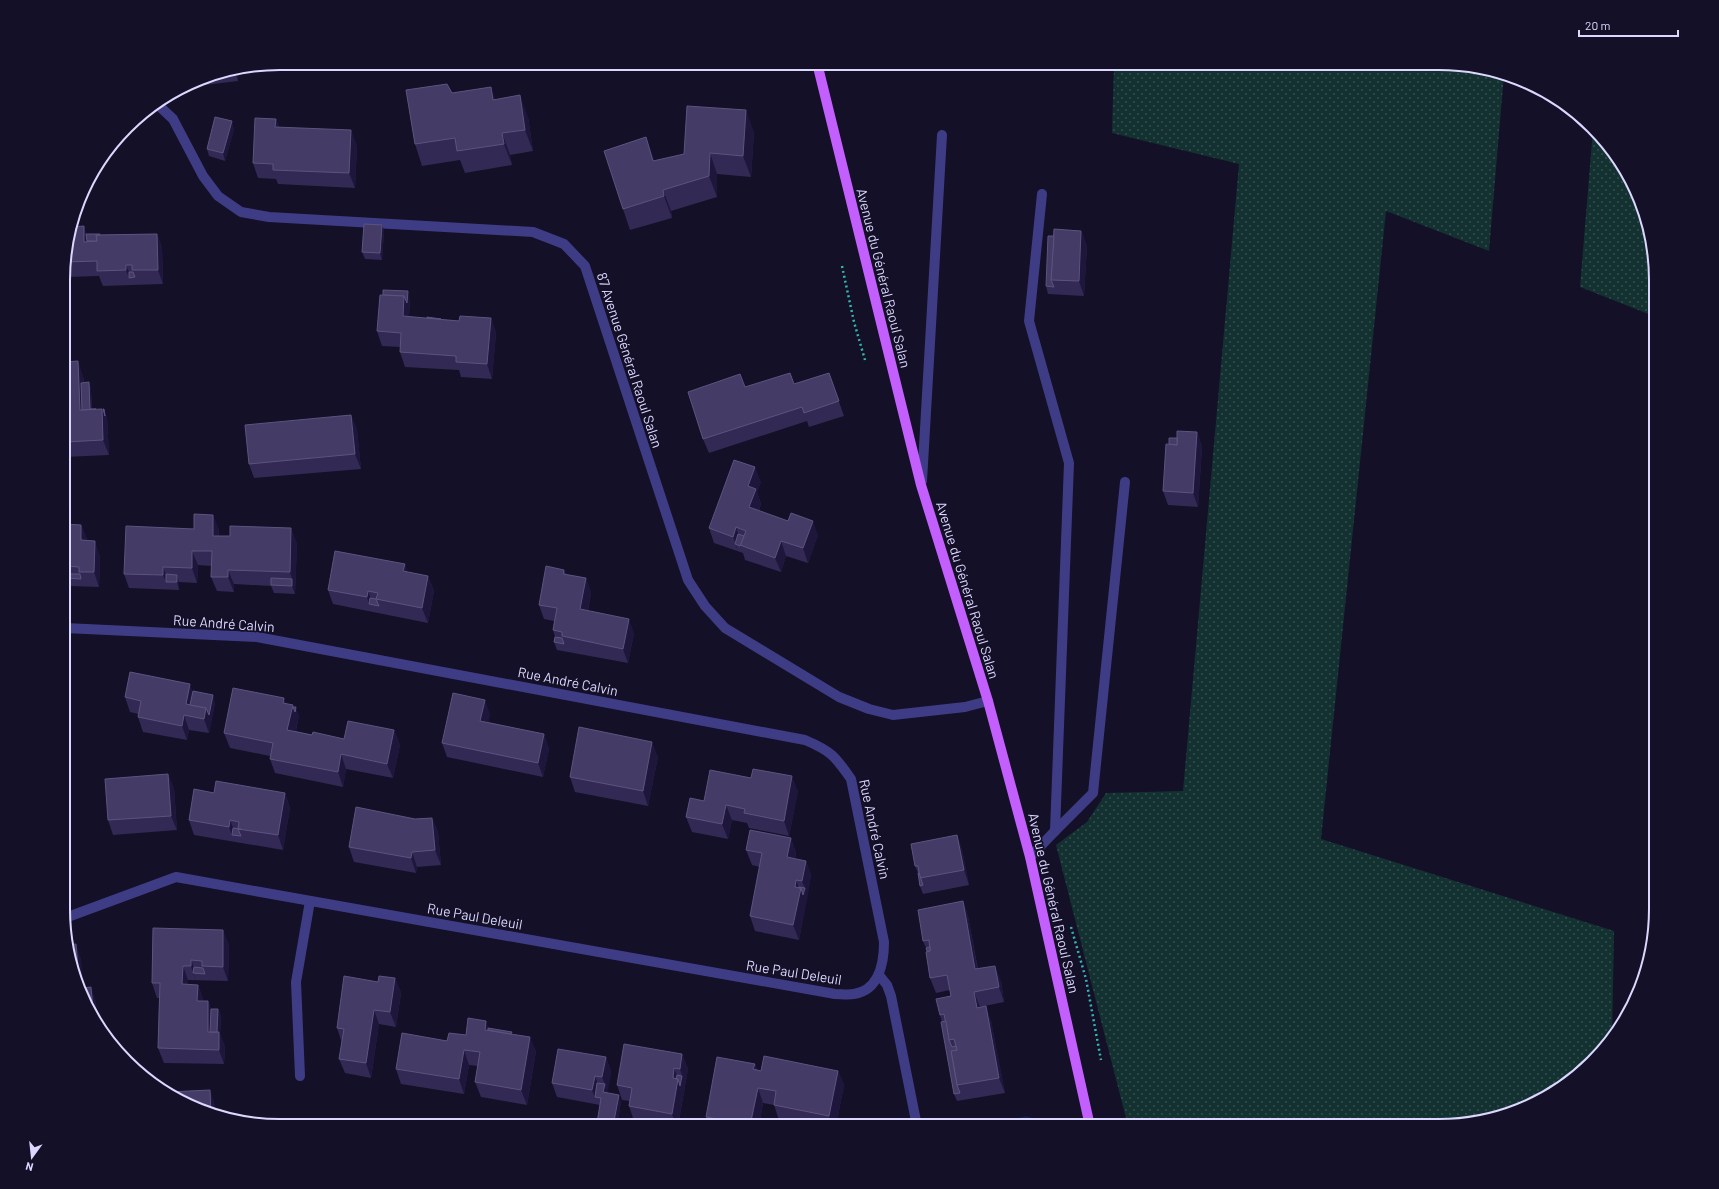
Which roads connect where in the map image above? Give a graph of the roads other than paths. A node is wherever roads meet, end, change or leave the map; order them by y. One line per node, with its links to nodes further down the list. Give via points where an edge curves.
1 (819, 70): 6 (main road, Avenue du Général Raoul Salan)
2 (160, 107): 8 (street, 87 Avenue Général Raoul Salan, via 172,119 203,176 218,196 241,212 268,217 533,232 564,244 585,266 688,580 704,606 726,628 751,645 839,697 869,709 893,715 965,707)
3 (942, 135): 6 (street)
4 (1042, 194): 9 (street, via 1029,321 1069,463)
5 (1126, 482): 9 (street, via 1093,793)
6 (921, 485): 8 (main road, Avenue du Général Raoul Salan)
7 (70, 628): 13 (street, Rue André Calvin, via 257,636 798,739 824,748 838,760 851,779 884,942 884,959)
8 (988, 701): 10 (main road, Avenue du Général Raoul Salan)
9 (1055, 831): 10 (street)
10 (1030, 857): 16 (main road, Avenue du Général Raoul Salan)
11 (310, 901): 12 (street, Rue Paul Deleuil, via 176,878); 13 (street, Rue Paul Deleuil, via 834,994 854,994 867,988); 14 (street, via 296,982)
12 (70, 916)
13 (879, 975): 15 (street, via 891,996)
14 (300, 1076)
15 (916, 1119)
16 (1088, 1119)

